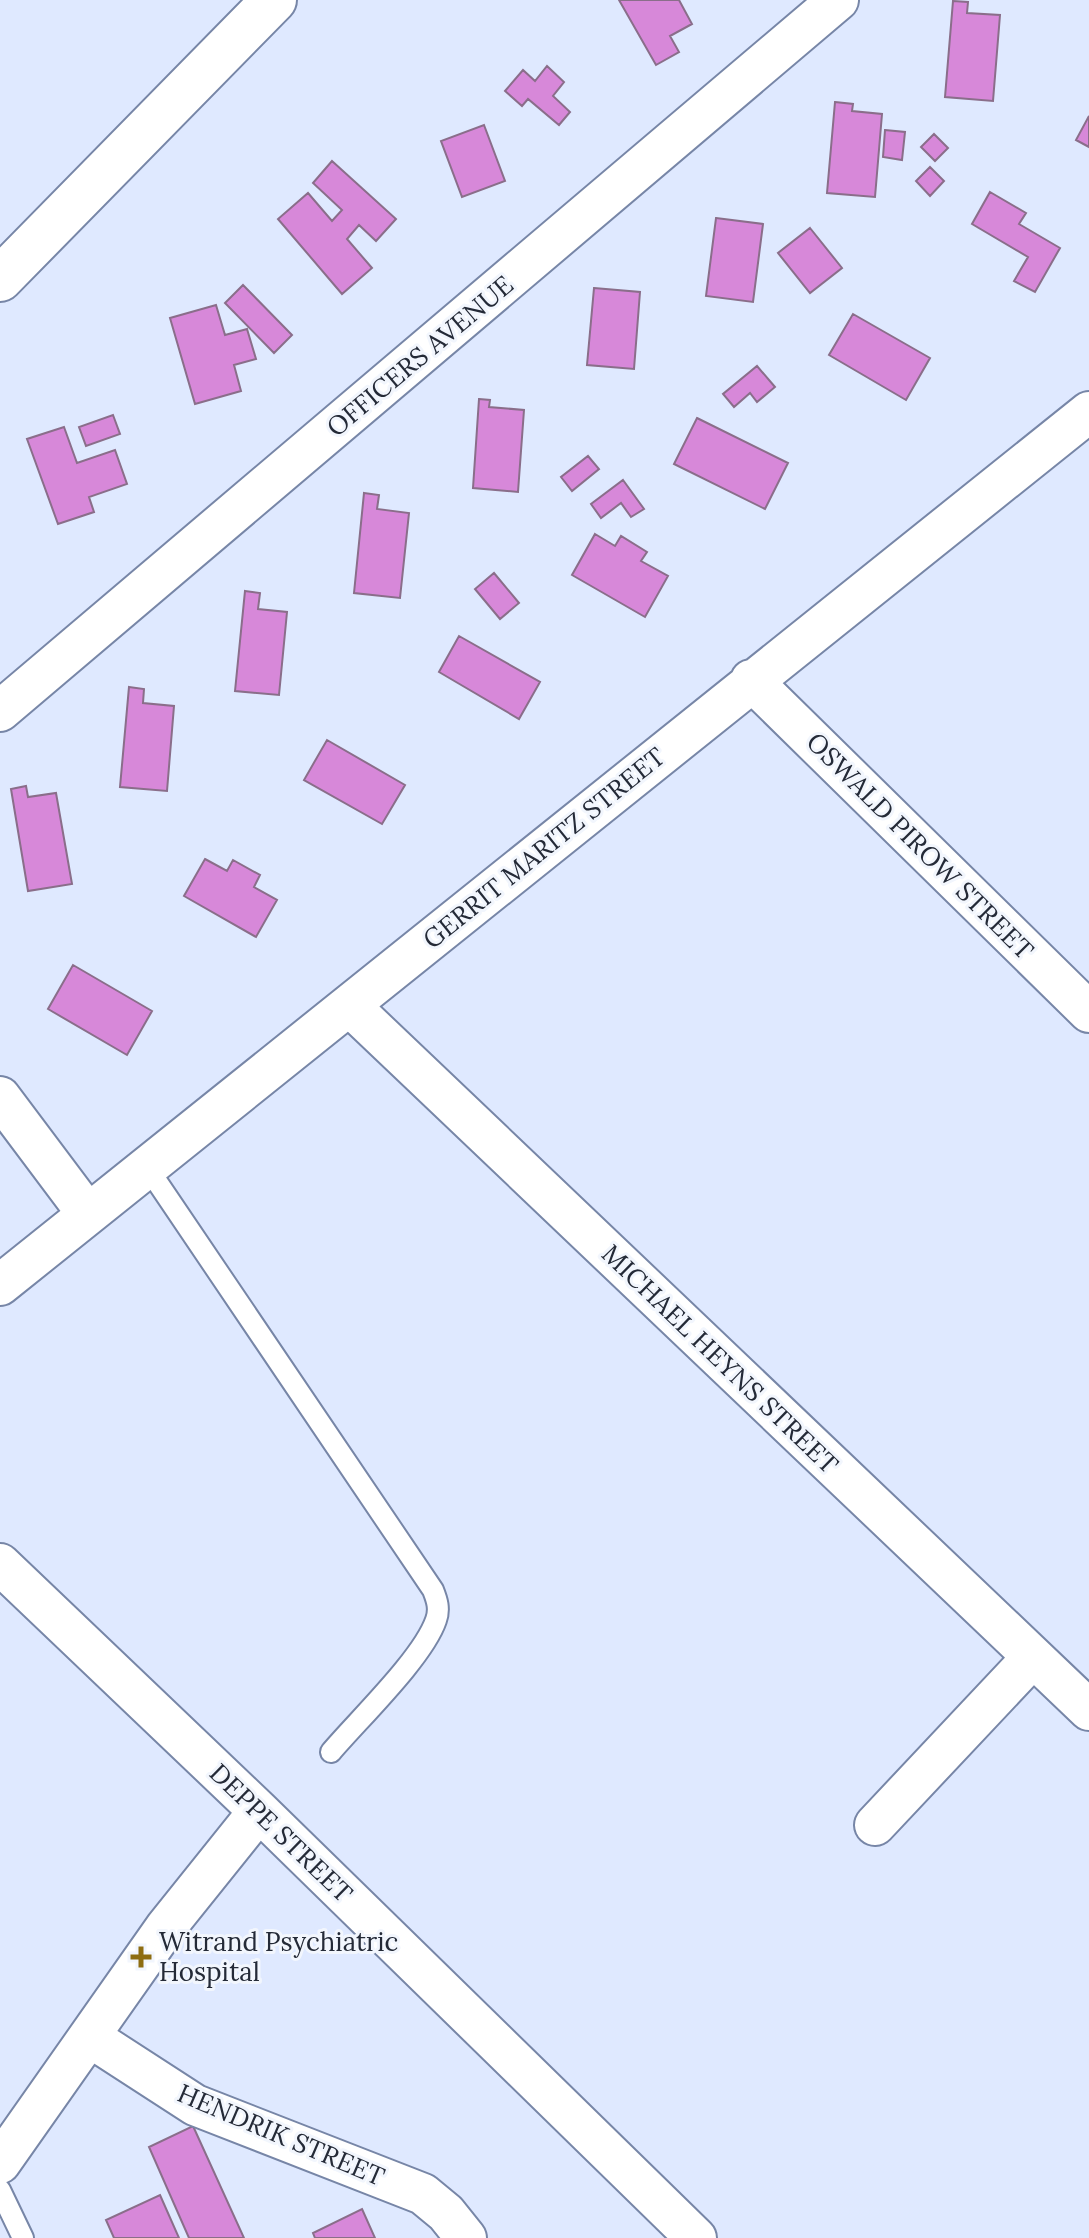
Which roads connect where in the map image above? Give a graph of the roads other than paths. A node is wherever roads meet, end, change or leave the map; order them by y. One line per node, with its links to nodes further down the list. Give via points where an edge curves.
1 (274, 0): 3 (main road)
2 (838, 0): 6 (street, OFFICERS AVENUE)
3 (0, 279)
4 (1089, 412): 5 (street, GERRIT MARITZ STREET)
5 (751, 680): 7 (street, GERRIT MARITZ STREET); 8 (street, OSWALD PIROW STREET)
6 (0, 711)
7 (351, 1007): 10 (street, GERRIT MARITZ STREET); 14 (street, MICHAEL HEYNS STREET)
8 (1089, 1012)
9 (0, 1097): 11 (street)
10 (147, 1167): 11 (street, GERRIT MARITZ STREET); 16 (lane, via 433,1590 438,1605 437,1618 420,1648)
11 (87, 1213): 12 (street, GERRIT MARITZ STREET)
12 (0, 1285)
13 (0, 1564): 17 (street, DEPPE STREET)
14 (1033, 1657): 15 (street, MICHAEL HEYNS STREET); 18 (street)
15 (1089, 1710)
16 (331, 1752)
17 (259, 1811): 19 (street, via 166,1927); 24 (street, DEPPE STREET)
18 (875, 1825)
19 (90, 2037): 20 (street); 23 (street, HENDRIK STREET, via 195,2105 423,2194)
20 (0, 2163)
21 (0, 2190): 22 (lane)
22 (23, 2238)
23 (466, 2238)
24 (696, 2238)

